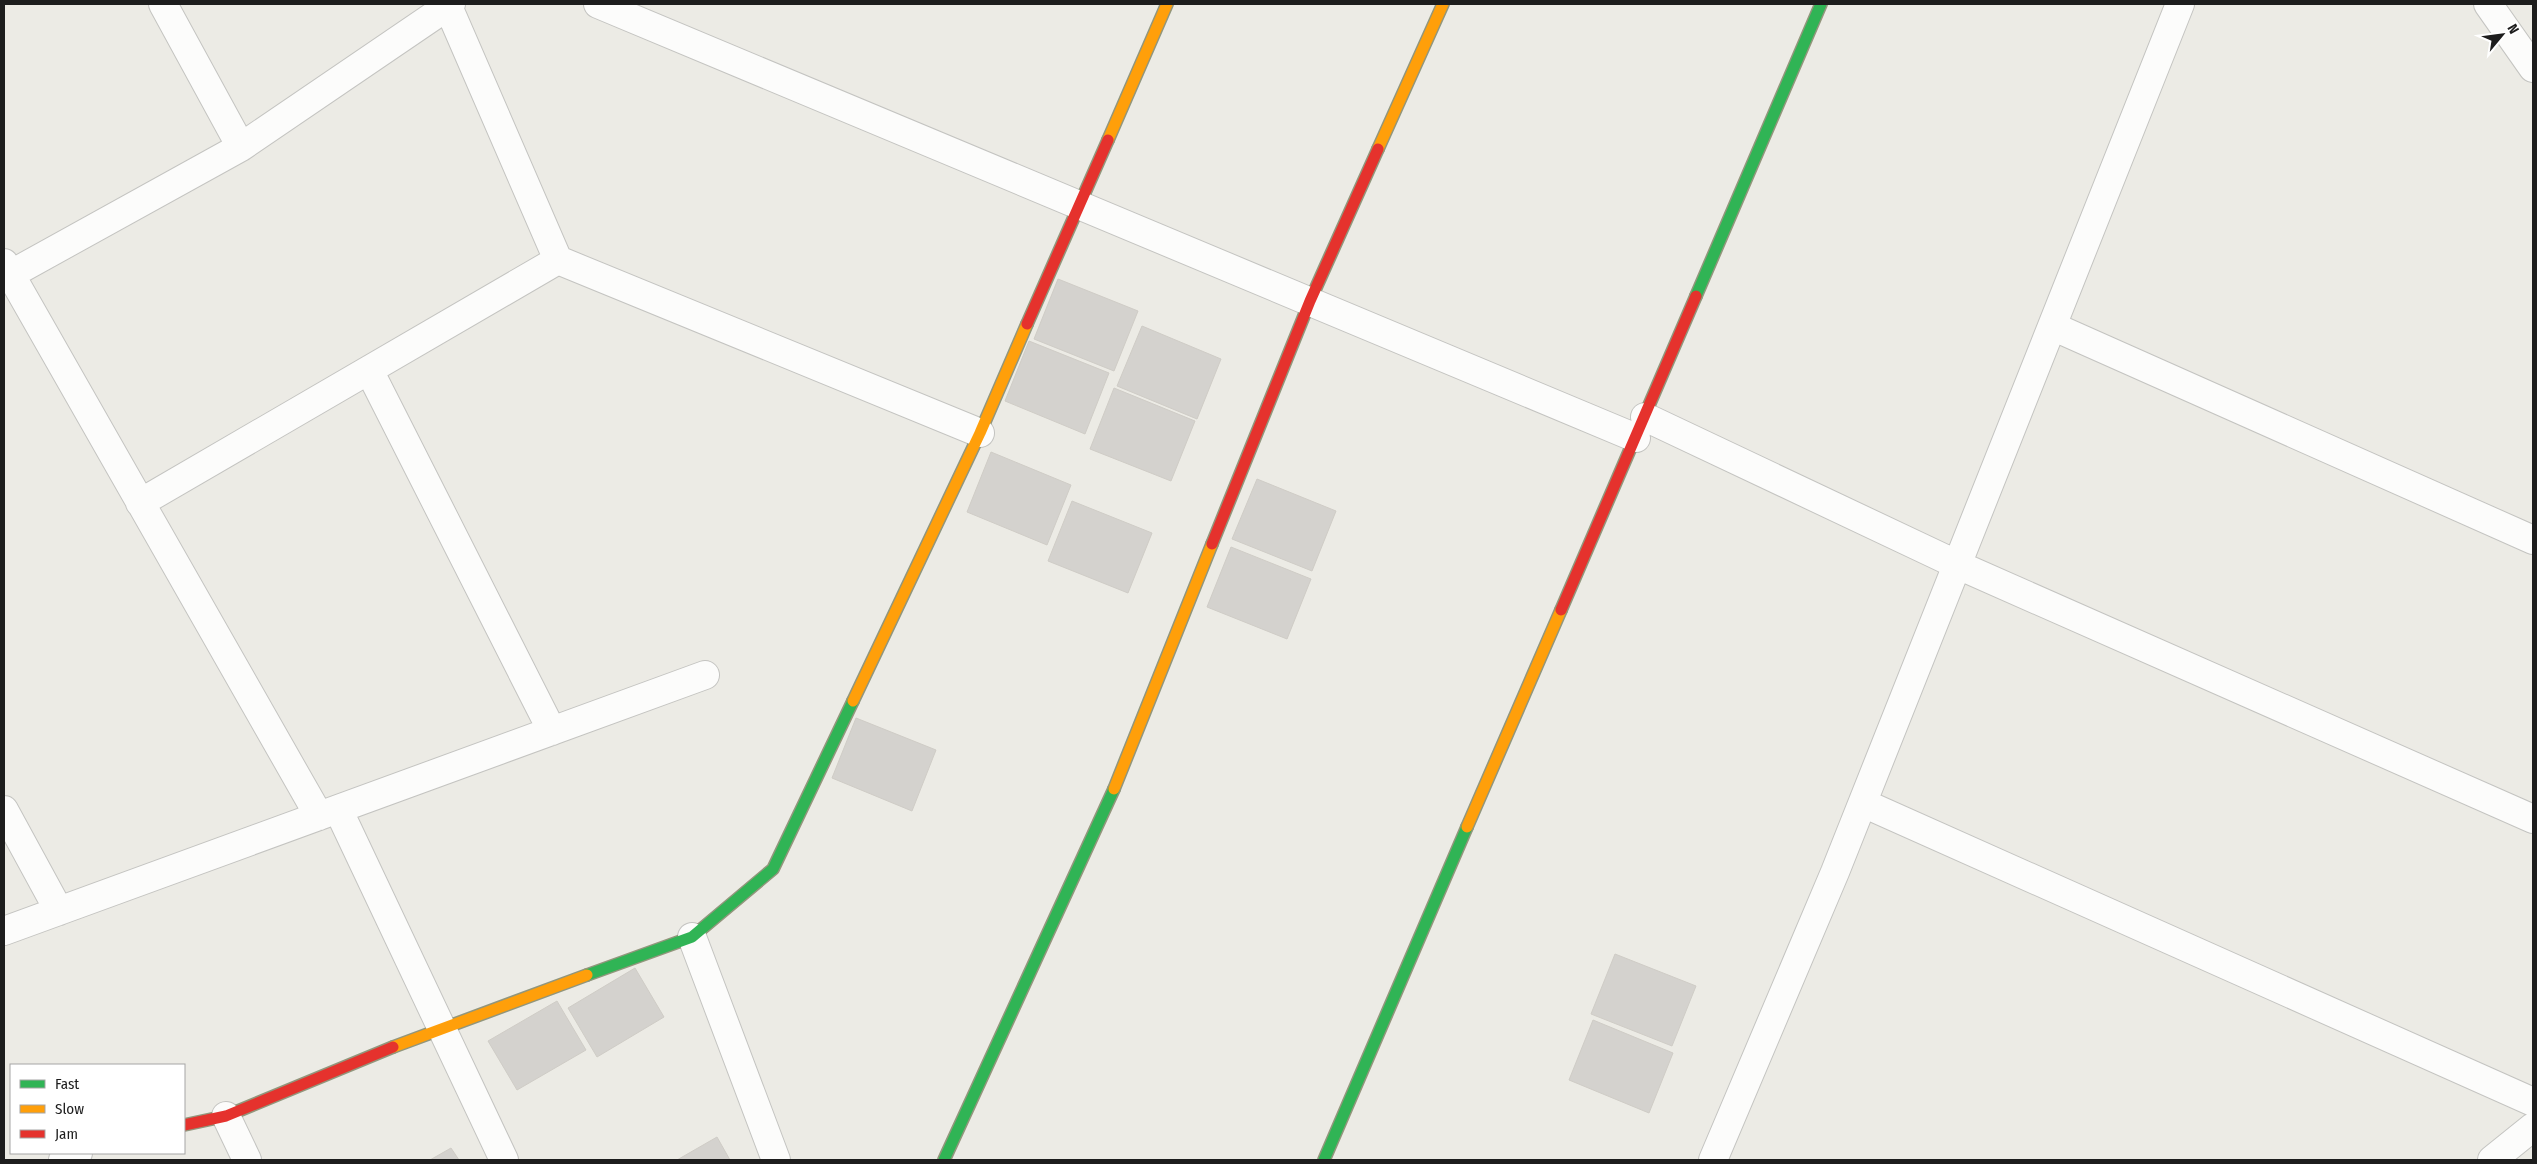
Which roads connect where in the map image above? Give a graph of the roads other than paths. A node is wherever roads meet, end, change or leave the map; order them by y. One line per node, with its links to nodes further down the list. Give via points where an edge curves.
1 (162, 4): 10 (street)
2 (598, 4): 11 (street)
3 (1167, 4): 11 (street)
4 (1443, 4): 14 (street)
5 (1821, 4): 17 (street)
6 (2180, 4): 15 (street)
7 (2488, 4): 9 (street)
8 (449, 5): 10 (street); 12 (street)
9 (2533, 68)
10 (241, 147): 13 (street)
11 (1080, 205): 14 (street); 18 (street)
12 (558, 260): 16 (street); 18 (street)
13 (6, 272): 19 (street)
14 (1310, 301): 17 (street); 41 (street, via 1113,791)
15 (2052, 326): 20 (street); 21 (street)
16 (369, 370): 19 (street); 23 (street)
17 (1641, 427): 21 (street); 42 (street)
18 (980, 433): 30 (street, via 773,869)
19 (140, 503): 26 (street)
20 (2533, 540)
21 (1958, 565): 24 (street); 27 (street)
22 (705, 675): 23 (street)
23 (552, 731): 26 (street)
24 (1863, 803): 32 (street); 43 (street)
25 (4, 810): 28 (street)
26 (328, 813): 28 (street); 31 (street)
27 (2533, 819)
28 (60, 910): 29 (street)
29 (4, 931)
30 (692, 937): 31 (street); 40 (street)
31 (440, 1028): 33 (street); 39 (street)
32 (2533, 1102)
33 (226, 1116): 34 (street); 38 (street)
34 (185, 1124)
35 (2533, 1127): 44 (street)
36 (76, 1154): 37 (street)
37 (62, 1160)
38 (247, 1160)
39 (504, 1160)
40 (776, 1160)
41 (944, 1160)
42 (1324, 1160)
43 (1713, 1160)
44 (2492, 1160)

